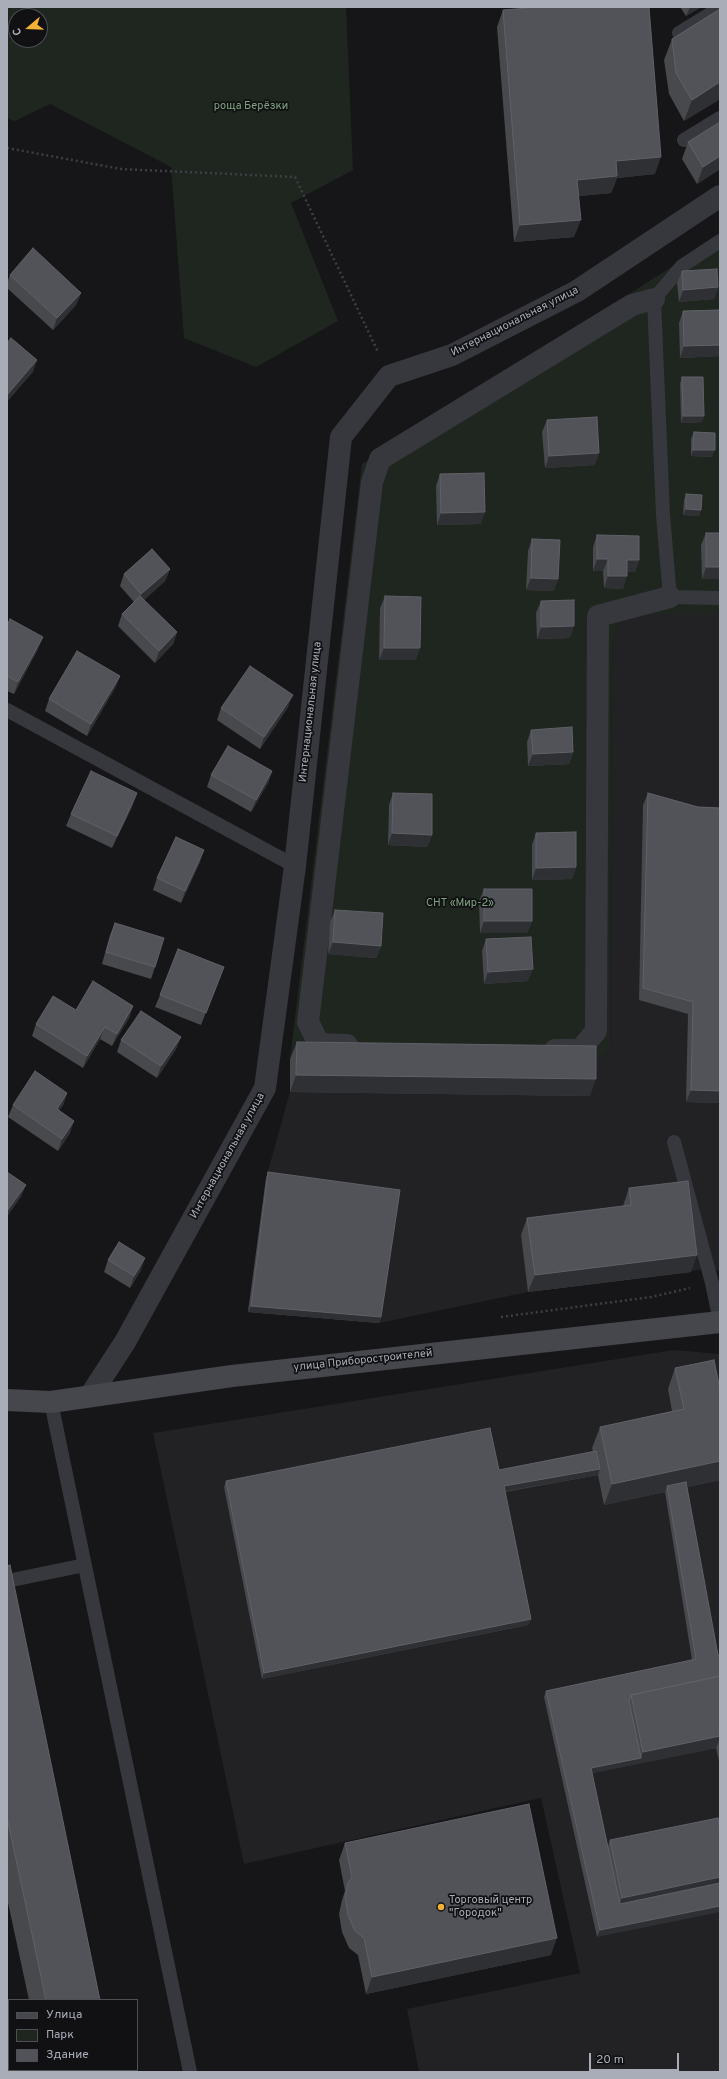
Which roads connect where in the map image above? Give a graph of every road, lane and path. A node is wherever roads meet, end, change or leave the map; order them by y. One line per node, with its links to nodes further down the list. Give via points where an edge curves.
1 (720, 8): 2 (lane)
2 (678, 33)
3 (720, 118): 4 (lane)
4 (684, 140)
5 (7, 148): 9 (path, via 121,169 295,177)
6 (720, 196): 9 (street, Интернациональная улица, via 577,291 452,355)
7 (720, 241): 8 (lane, via 682,266)
8 (654, 299): 10 (lane, via 663,514); 14 (street, via 632,306 380,459 372,482 308,1022 319,1044)
9 (389, 376): 13 (street, Интернациональная улица, via 341,438)
10 (670, 597): 11 (lane); 15 (street, via 598,616 596,1031 580,1050)
11 (720, 598)
12 (7, 710): 13 (lane)
13 (295, 866): 18 (street, Интернациональная улица, via 265,1088 125,1342)
14 (367, 1046)
15 (532, 1049)
16 (674, 1142): 17 (lane)
17 (720, 1322): 18 (street, улица Приборостроителей, via 232,1376)
18 (90, 1396): 20 (street, улица Приборостроителей)
19 (7, 1400): 20 (street, улица Приборостроителей)
20 (51, 1402): 21 (lane)
21 (84, 1565): 22 (lane); 23 (lane)
22 (7, 1581)
23 (190, 2072)

